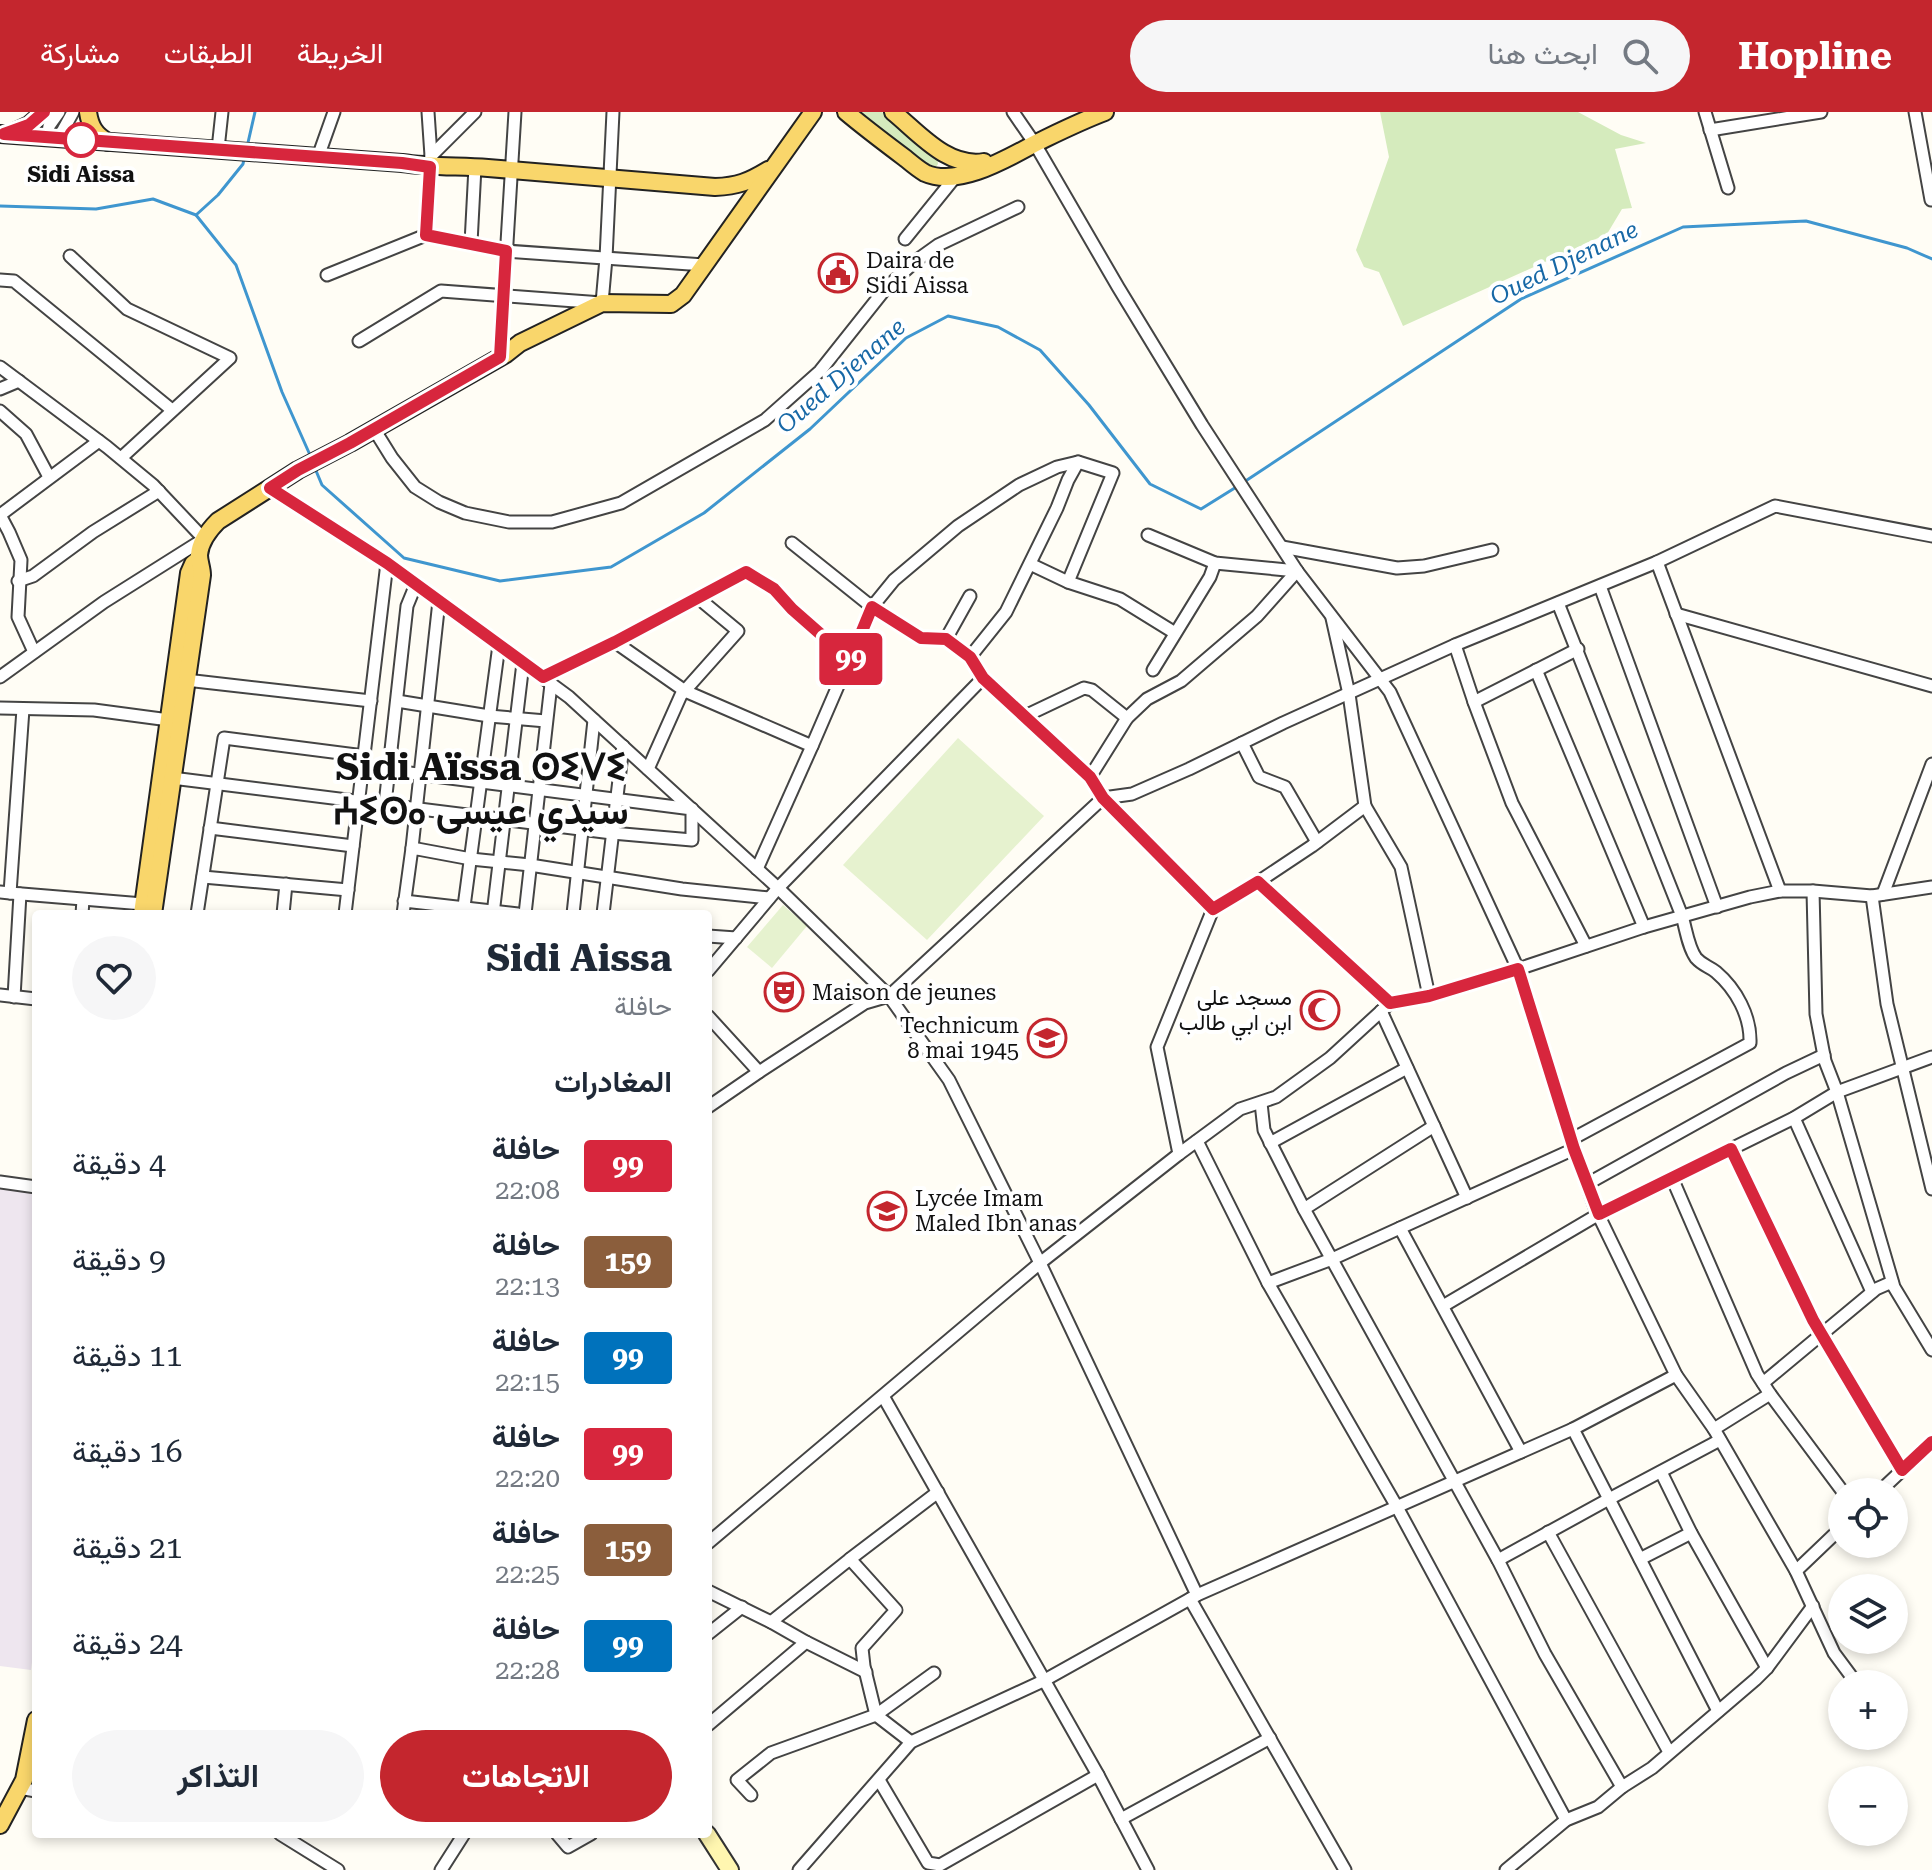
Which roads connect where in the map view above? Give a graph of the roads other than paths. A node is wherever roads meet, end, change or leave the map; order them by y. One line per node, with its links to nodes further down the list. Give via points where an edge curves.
1 (44, 112): 20 (main road, via 29,125)
2 (59, 112): 21 (street, via 48,128)
3 (73, 112): 21 (street, via 62,132)
4 (88, 112): 22 (main road, via 95,132)
5 (222, 112): 24 (street)
6 (334, 112): 27 (street)
7 (428, 112): 28 (street)
8 (475, 112): 28 (street)
9 (515, 112): 31 (street)
10 (613, 112): 34 (street)
11 (846, 112): 32 (main road)
12 (1013, 112): 23 (street)
13 (1105, 112): 23 (main road)
14 (1705, 112): 19 (street)
15 (1821, 112): 19 (street)
16 (1915, 112): 36 (street)
17 (813, 114): 29 (main road)
18 (900, 114): 25 (main road)
19 (1710, 130): 35 (street)
20 (2, 134): 21 (main road)
21 (50, 138): 22 (main road)
22 (110, 142): 24 (main road)
23 (1035, 144): 26 (main road); 69 (street, via 1202,425)
24 (222, 149): 27 (main road)
25 (942, 153): 26 (main road, via 974,164); 32 (main road, via 941,168)
26 (1012, 155): 33 (main road)
27 (318, 157): 28 (main road)
28 (430, 161): 30 (main road); 38 (street)
29 (776, 165): 34 (main road, via 733,186); 44 (main road)
30 (475, 167): 31 (main road); 40 (street)
31 (512, 170): 34 (main road); 41 (street)
32 (926, 173): 33 (main road)
33 (956, 176): 39 (street)
34 (611, 179): 43 (street)
35 (1728, 188)
36 (1931, 200)
37 (1018, 207): 57 (street, via 917,260 886,288 820,371 765,420 621,503 552,522 509,522 465,513 415,487)
38 (426, 235): 40 (street); 45 (street)
39 (905, 239)
40 (471, 243): 41 (street)
41 (506, 251): 43 (street); 47 (street)
42 (70, 256): 55 (street, via 127,309 230,358)
43 (606, 258): 44 (street); 49 (street)
44 (704, 265): 48 (main road, via 671,304)
45 (327, 275)
46 (0, 280): 55 (street, via 14,281)
47 (504, 296): 49 (street); 50 (street, via 441,291); 51 (street)
48 (626, 302): 49 (main road); 51 (main road)
49 (602, 303): 51 (main road)
50 (359, 341)
51 (503, 356): 57 (main road)
52 (0, 367): 53 (street)
53 (19, 381): 54 (street); 58 (street)
54 (0, 389)
55 (172, 410): 59 (street)
56 (0, 411): 61 (street, via 26,434)
57 (374, 429): 62 (main road)
58 (99, 441): 59 (street); 61 (street)
59 (121, 458): 63 (street)
60 (1078, 462): 75 (street); 78 (street, via 1113,473); 85 (street, via 1019,485 958,526 894,580)
61 (49, 477): 64 (street)
62 (270, 488): 67 (main road, via 218,521); 73 (street)
63 (159, 491): 67 (street); 77 (street)
64 (0, 515): 77 (street, via 21,560)
65 (1148, 535): 74 (street)
66 (1932, 536): 72 (street, via 1775,506)
67 (204, 539): 71 (main road); 94 (street)
68 (792, 543): 85 (street)
69 (1282, 547): 70 (street, via 1397,568); 76 (street)
70 (1492, 550)
71 (199, 559): 103 (main road, via 202,575); 118 (main road, via 189,573)
72 (1657, 562): 80 (street); 86 (street)
73 (387, 563): 79 (street); 108 (street)
74 (1215, 563): 76 (street); 88 (street)
75 (1030, 564): 78 (street); 95 (street, via 1006,612)
76 (1297, 571): 87 (street); 117 (street, via 1257,616 1181,681 1147,699)
77 (18, 581): 94 (street, via 18,617)
78 (1068, 582): 88 (street, via 1120,599)
79 (416, 584): 83 (street); 109 (street, via 407,606)
80 (1600, 586): 84 (street); 170 (street)
81 (970, 596): 89 (street)
82 (697, 597): 90 (street); 96 (street, via 746,572 774,589); 106 (street, via 738,631)
83 (439, 601): 91 (street); 111 (street)
84 (1558, 603): 92 (street); 93 (street)
85 (872, 607): 89 (street, via 921,638); 96 (street)
86 (1676, 614): 105 (street); 164 (street)
87 (1332, 615): 102 (street); 107 (street)
88 (1175, 633): 98 (street)
89 (946, 639): 95 (street)
90 (615, 642): 104 (street); 106 (street)
91 (499, 645): 97 (street); 114 (street)
92 (1455, 645): 102 (street); 110 (street)
93 (1578, 649): 99 (street); 186 (street)
94 (34, 652): 100 (street)
95 (970, 657): 101 (street)
96 (850, 660): 123 (street)
97 (523, 663): 104 (street); 116 (street)
98 (1153, 670)
99 (1536, 670): 110 (street); 187 (street)
100 (0, 677)
101 (983, 678): 115 (street); 162 (street)
102 (1381, 679): 107 (street); 192 (street)
103 (186, 680): 108 (street); 130 (main road)
104 (547, 680): 119 (street); 120 (street)
105 (1932, 686)
106 (685, 691): 123 (street); 127 (street)
107 (1349, 694): 121 (street); 140 (street)
108 (371, 701): 124 (street)
109 (397, 701): 111 (street); 126 (street)
110 (1474, 702): 190 (street, via 1512,803)
111 (427, 706): 114 (street); 128 (street)
112 (0, 708): 113 (street)
113 (23, 709): 118 (street, via 94,710); 166 (street)
114 (489, 716): 116 (street); 131 (street)
115 (1025, 716): 117 (street, via 1084,688); 129 (street)
116 (516, 718): 120 (street); 133 (street)
117 (1127, 718): 129 (street)
118 (169, 720): 175 (main road)
119 (594, 720): 122 (street); 135 (street)
120 (546, 721): 134 (street)
121 (1242, 743): 136 (street, via 1132,794); 149 (street, via 1259,777 1285,787)
122 (623, 746): 127 (street); 138 (street)
123 (812, 746): 155 (street)
124 (364, 762): 126 (street); 132 (street, via 224,738); 137 (street)
125 (1932, 764): 167 (street)
126 (390, 769): 128 (street); 139 (street)
127 (648, 769): 142 (street)
128 (420, 773): 131 (street); 141 (street)
129 (1090, 777): 136 (street)
130 (172, 778): 132 (street); 176 (main road)
131 (481, 781): 133 (street); 143 (street)
132 (216, 783): 137 (street); 146 (street)
133 (508, 785): 134 (street); 144 (street)
134 (539, 789): 135 (street); 145 (street)
135 (586, 796): 138 (street); 147 (street)
136 (1103, 798): 172 (street); 194 (street)
137 (358, 800): 139 (street); 150 (street)
138 (616, 800): 142 (street); 148 (street)
139 (385, 804): 141 (street)
140 (1365, 806): 149 (street); 195 (street, via 1401,867)
141 (415, 808): 143 (street); 151 (street)
142 (692, 809): 148 (street, via 692,840); 155 (street)
143 (476, 816): 144 (street); 152 (street)
144 (504, 819): 145 (street); 153 (street)
145 (535, 823): 147 (street); 154 (street)
146 (210, 828): 150 (street); 158 (street)
147 (582, 829): 148 (street); 156 (street)
148 (612, 833): 157 (street)
149 (1317, 842): 159 (street)
150 (353, 846): 163 (street)
151 (412, 848): 152 (street); 171 (street)
152 (471, 859): 153 (street); 181 (street)
153 (500, 861): 154 (street); 182 (street)
154 (530, 865): 156 (street); 183 (street)
155 (757, 869): 162 (street)
156 (577, 873): 157 (street); 184 (street)
157 (607, 876): 168 (street); 185 (street)
158 (203, 877): 160 (street); 177 (street)
159 (1258, 882): 172 (street); 198 (street)
160 (286, 884): 163 (street); 178 (street)
161 (1932, 887): 167 (street)
162 (778, 888): 168 (street); 194 (street)
163 (348, 890): 179 (street)
164 (1780, 891): 165 (street); 170 (street)
165 (1813, 891): 167 (street); 200 (street, via 1816,1014)
166 (10, 893): 169 (street); 196 (street)
167 (1877, 895): 203 (street, via 1887,1004)
168 (769, 898): 189 (street)
169 (83, 900): 173 (street); 174 (street)
170 (1717, 907): 186 (street)
171 (404, 908): 180 (street)
172 (1213, 909): 214 (street, via 1157,1047)
173 (82, 910)
174 (140, 910)
175 (146, 910)
176 (146, 910)
177 (198, 910)
178 (283, 910)
179 (346, 910)
180 (443, 910)
181 (463, 910)
182 (493, 910)
183 (525, 910)
184 (573, 910)
185 (603, 910)
186 (1682, 916): 187 (street); 212 (street, via 1695,956 1724,980 1745,1012 1750,1043)
187 (1644, 927): 190 (street)
188 (712, 936): 189 (street)
189 (736, 938): 191 (street)
190 (1586, 946): 192 (street)
191 (712, 966)
192 (1518, 969): 195 (street); 212 (street)
193 (0, 995): 196 (street)
194 (889, 996): 204 (street, via 865,1003); 225 (street, via 949,1080)
195 (1429, 996): 198 (street)
196 (14, 997): 197 (street)
197 (32, 999)
198 (1385, 1007): 202 (street); 206 (street, via 1330,1058)
199 (712, 1020): 204 (street)
200 (1824, 1055): 205 (street); 217 (street)
201 (1932, 1057): 203 (street)
202 (1407, 1068): 209 (street); 211 (street)
203 (1901, 1068): 205 (street); 219 (street)
204 (759, 1072): 207 (street)
205 (1837, 1092): 208 (street); 226 (street)
206 (1261, 1103): 210 (street, via 1240,1109); 211 (street)
207 (712, 1104)
208 (1794, 1118): 213 (street); 228 (street)
209 (1434, 1126): 220 (street); 221 (street)
210 (1197, 1141): 214 (street); 227 (street)
211 (1270, 1143): 221 (street)
212 (1573, 1144): 217 (street); 220 (street)
213 (1731, 1149): 215 (street); 230 (street)
214 (1179, 1154): 225 (street)
215 (1672, 1178): 222 (street); 233 (street)
216 (0, 1182): 218 (street)
217 (1587, 1184): 222 (street)
218 (32, 1186)
219 (1932, 1189)
220 (1467, 1198): 223 (street)
221 (1304, 1209): 224 (street)
222 (1599, 1214): 229 (street); 232 (street)
223 (1400, 1228): 224 (street); 229 (street)
224 (1332, 1259): 227 (street); 244 (street)
225 (1040, 1263): 235 (street); 257 (street)
226 (1892, 1282): 228 (street); 231 (street)
227 (1268, 1283): 247 (street)
228 (1872, 1292): 230 (street)
229 (1443, 1306): 239 (street)
230 (1821, 1333): 233 (street); 240 (street)
231 (1930, 1344)
232 (1676, 1375): 236 (street); 237 (street)
233 (1763, 1383): 234 (street)
234 (1770, 1394): 237 (street); 242 (street)
235 (883, 1396): 245 (street); 250 (street)
236 (1573, 1429): 239 (street); 246 (street)
237 (1717, 1435): 241 (street); 255 (street)
238 (1932, 1442): 240 (street)
239 (1521, 1452): 244 (street)
240 (1902, 1470): 243 (street)
241 (1661, 1472): 246 (street); 249 (street)
242 (1833, 1478)
243 (1894, 1478)
244 (1456, 1481): 247 (street); 254 (street)
245 (938, 1492): 252 (street); 267 (street)
246 (1609, 1499): 248 (street); 253 (street)
247 (1397, 1507): 257 (street); 281 (street)
248 (1548, 1532): 254 (street); 274 (street)
249 (1691, 1533): 253 (street); 263 (street)
250 (712, 1540)
251 (1828, 1540): 255 (street)
252 (850, 1559): 260 (street); 265 (street, via 896,1610 862,1648)
253 (1640, 1559): 268 (street)
254 (1498, 1560): 277 (street)
255 (1796, 1571): 258 (street)
256 (712, 1593): 259 (street)
257 (1194, 1597): 267 (street); 271 (street)
258 (1813, 1606): 263 (street); 264 (street)
259 (742, 1607): 260 (street); 261 (street)
260 (771, 1622): 262 (street)
261 (712, 1631)
262 (806, 1642): 265 (street); 270 (street)
263 (1767, 1668): 268 (street)
264 (1847, 1670)
265 (866, 1672): 269 (street)
266 (934, 1673): 269 (street)
267 (1043, 1681): 273 (street); 275 (street)
268 (1718, 1711): 274 (street)
269 (876, 1715): 273 (street); 279 (street, via 771,1753 737,1780)
270 (712, 1722)
271 (1270, 1738): 280 (street); 293 (street)
272 (32, 1740): 278 (main road, via 24,1780)
273 (911, 1742): 276 (street)
274 (1669, 1752): 277 (street)
275 (1098, 1775): 276 (street, via 940,1865 928,1863); 280 (street)
276 (879, 1780): 291 (street)
277 (1622, 1787): 281 (street, via 1598,1807)
278 (28, 1790): 282 (main road)
279 (751, 1795)
280 (1121, 1819): 292 (street)
281 (1566, 1820): 294 (street)
282 (0, 1825)
283 (286, 1838): 288 (street)
284 (461, 1838): 289 (street)
285 (560, 1838): 286 (street, via 568,1847)
286 (584, 1838)
287 (710, 1838): 290 (main road)
288 (338, 1870)
289 (441, 1870)
290 (730, 1870)
291 (799, 1870)
292 (1148, 1870)
293 (1345, 1870)
294 (1506, 1870)

